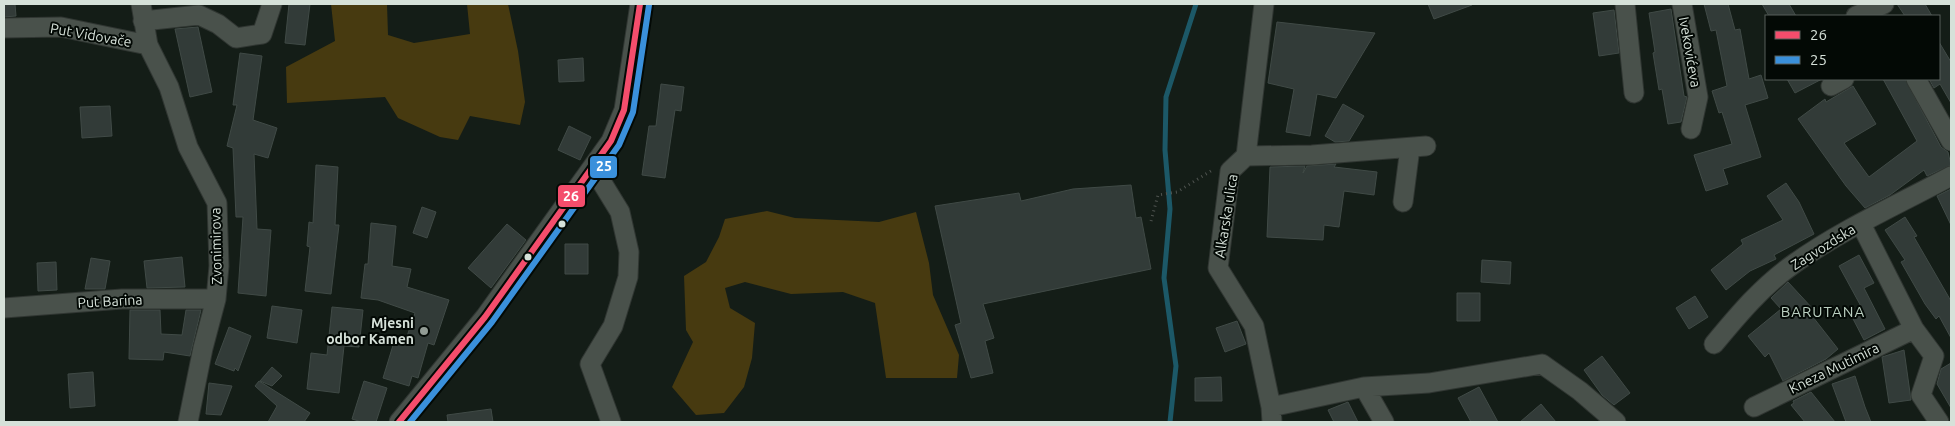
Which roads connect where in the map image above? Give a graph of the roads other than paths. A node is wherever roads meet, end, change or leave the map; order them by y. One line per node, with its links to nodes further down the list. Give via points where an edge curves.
1 (272, 4): 7 (street, Zvonimirova, via 262,34 236,38 199,15)
2 (640, 4): 16 (street, via 624,110 611,142)
3 (1264, 4): 15 (street, Alkarska ulica)
4 (1625, 4): 12 (street)
5 (1682, 4): 13 (street, Ivekovićeva, via 1698,97)
6 (1877, 8): 8 (street)
7 (142, 12): 10 (street, Zvonimirova)
8 (1859, 15)
9 (4, 28): 10 (street, Put Vidovače, via 61,27)
10 (148, 45): 20 (street, Zvonimirova, via 169,87 188,147 216,203 219,266)
11 (1917, 80): 14 (street)
12 (1634, 92)
13 (1691, 129)
14 (1951, 141)
15 (1241, 160): 18 (street, via 1418,147); 26 (street, Alkarska ulica, via 1230,171 1218,268 1254,326)
16 (593, 168): 28 (street, via 485,317); 29 (street, via 620,212 629,252 628,277 613,326 590,364)
17 (1951, 176): 19 (street, Zagvozdska)
18 (1403, 202)
19 (1861, 224): 22 (street); 23 (street, Zagvozdska, via 1794,264 1751,301)
20 (216, 299): 21 (street, Put Barina, via 122,299); 27 (street, Zvonimirova)
21 (4, 308)
22 (1914, 329): 25 (street, Kneza Mutimira); 32 (street, via 1934,356 1921,395)
23 (1714, 344)
24 (1364, 387): 26 (street); 30 (street); 31 (street, via 1429,383 1542,364)
25 (1754, 407)
26 (1272, 415)
27 (188, 422)
28 (400, 422)
29 (611, 422)
30 (1384, 422)
31 (1616, 422)
32 (1939, 422)

